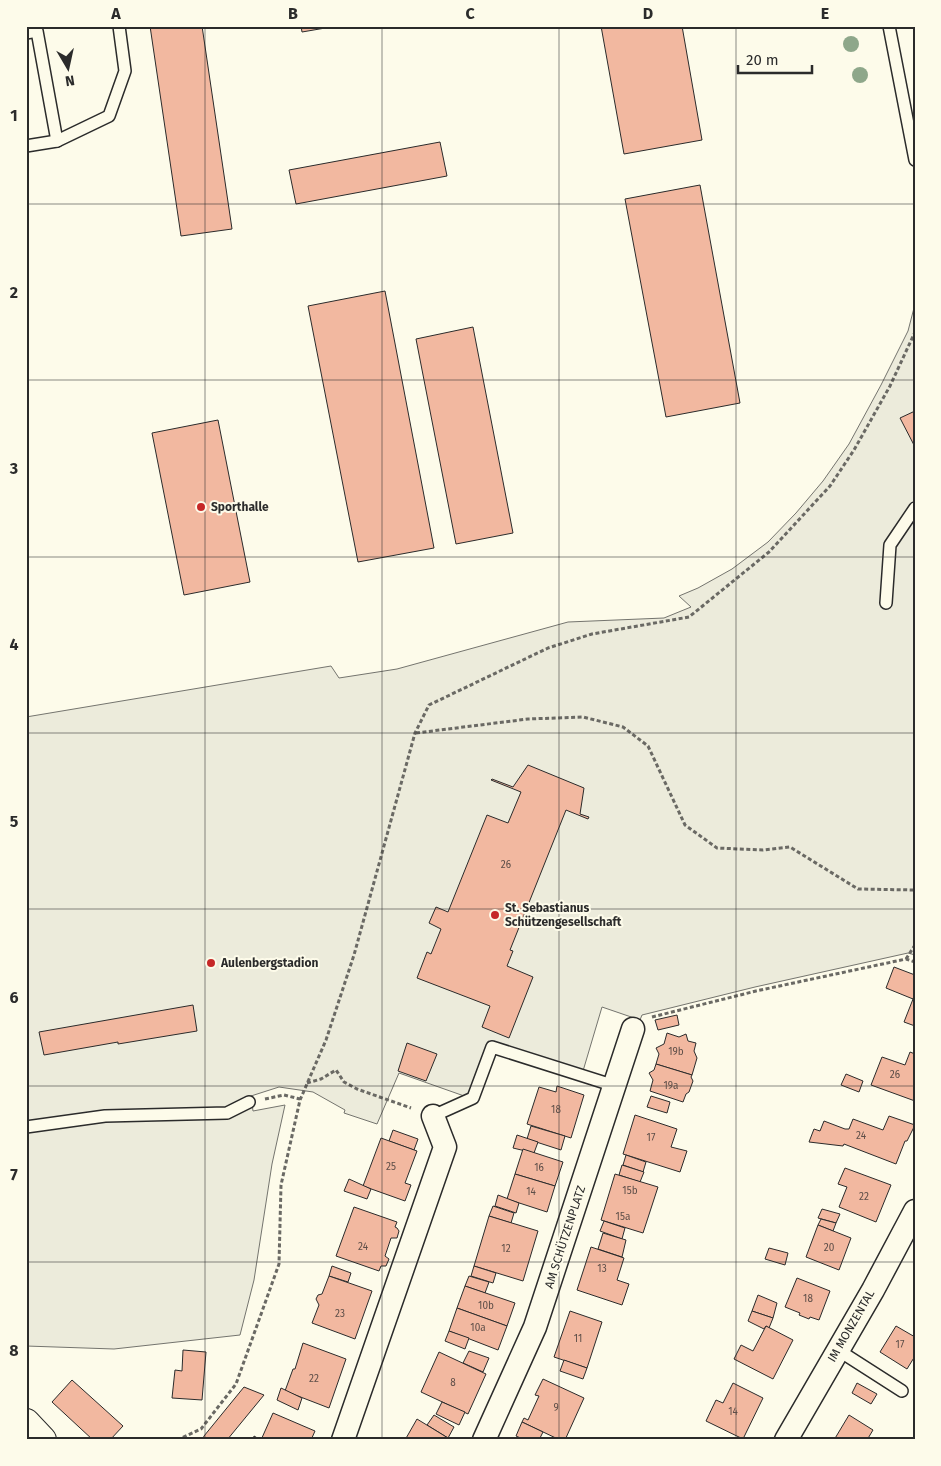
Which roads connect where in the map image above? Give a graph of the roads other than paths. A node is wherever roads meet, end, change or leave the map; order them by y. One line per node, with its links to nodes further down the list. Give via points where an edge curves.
1 (119, 26): 4 (lane, via 125,71 109,116)
2 (889, 26): 6 (lane)
3 (26, 33): 4 (lane, via 37,31)
4 (57, 141): 5 (lane)
5 (26, 146)
6 (915, 160)
7 (915, 508): 8 (lane, via 890,545)
8 (886, 603)
9 (633, 1029): 10 (street, AM SCHÜTZENPLATZ)
10 (615, 1086): 12 (lane, via 492,1047 473,1098); 20 (street, AM SCHÜTZENPLATZ, via 535,1327)
11 (249, 1102): 13 (lane, via 228,1113 105,1116)
12 (433, 1116): 19 (street, via 445,1147)
13 (26, 1127)
14 (915, 1212): 15 (street, IM MONZENTAL)
15 (838, 1350): 16 (lane); 21 (street, IM MONZENTAL)
16 (902, 1391)
17 (26, 1423): 18 (street)
18 (42, 1440)
19 (343, 1440)
20 (484, 1440)
21 (786, 1440)

